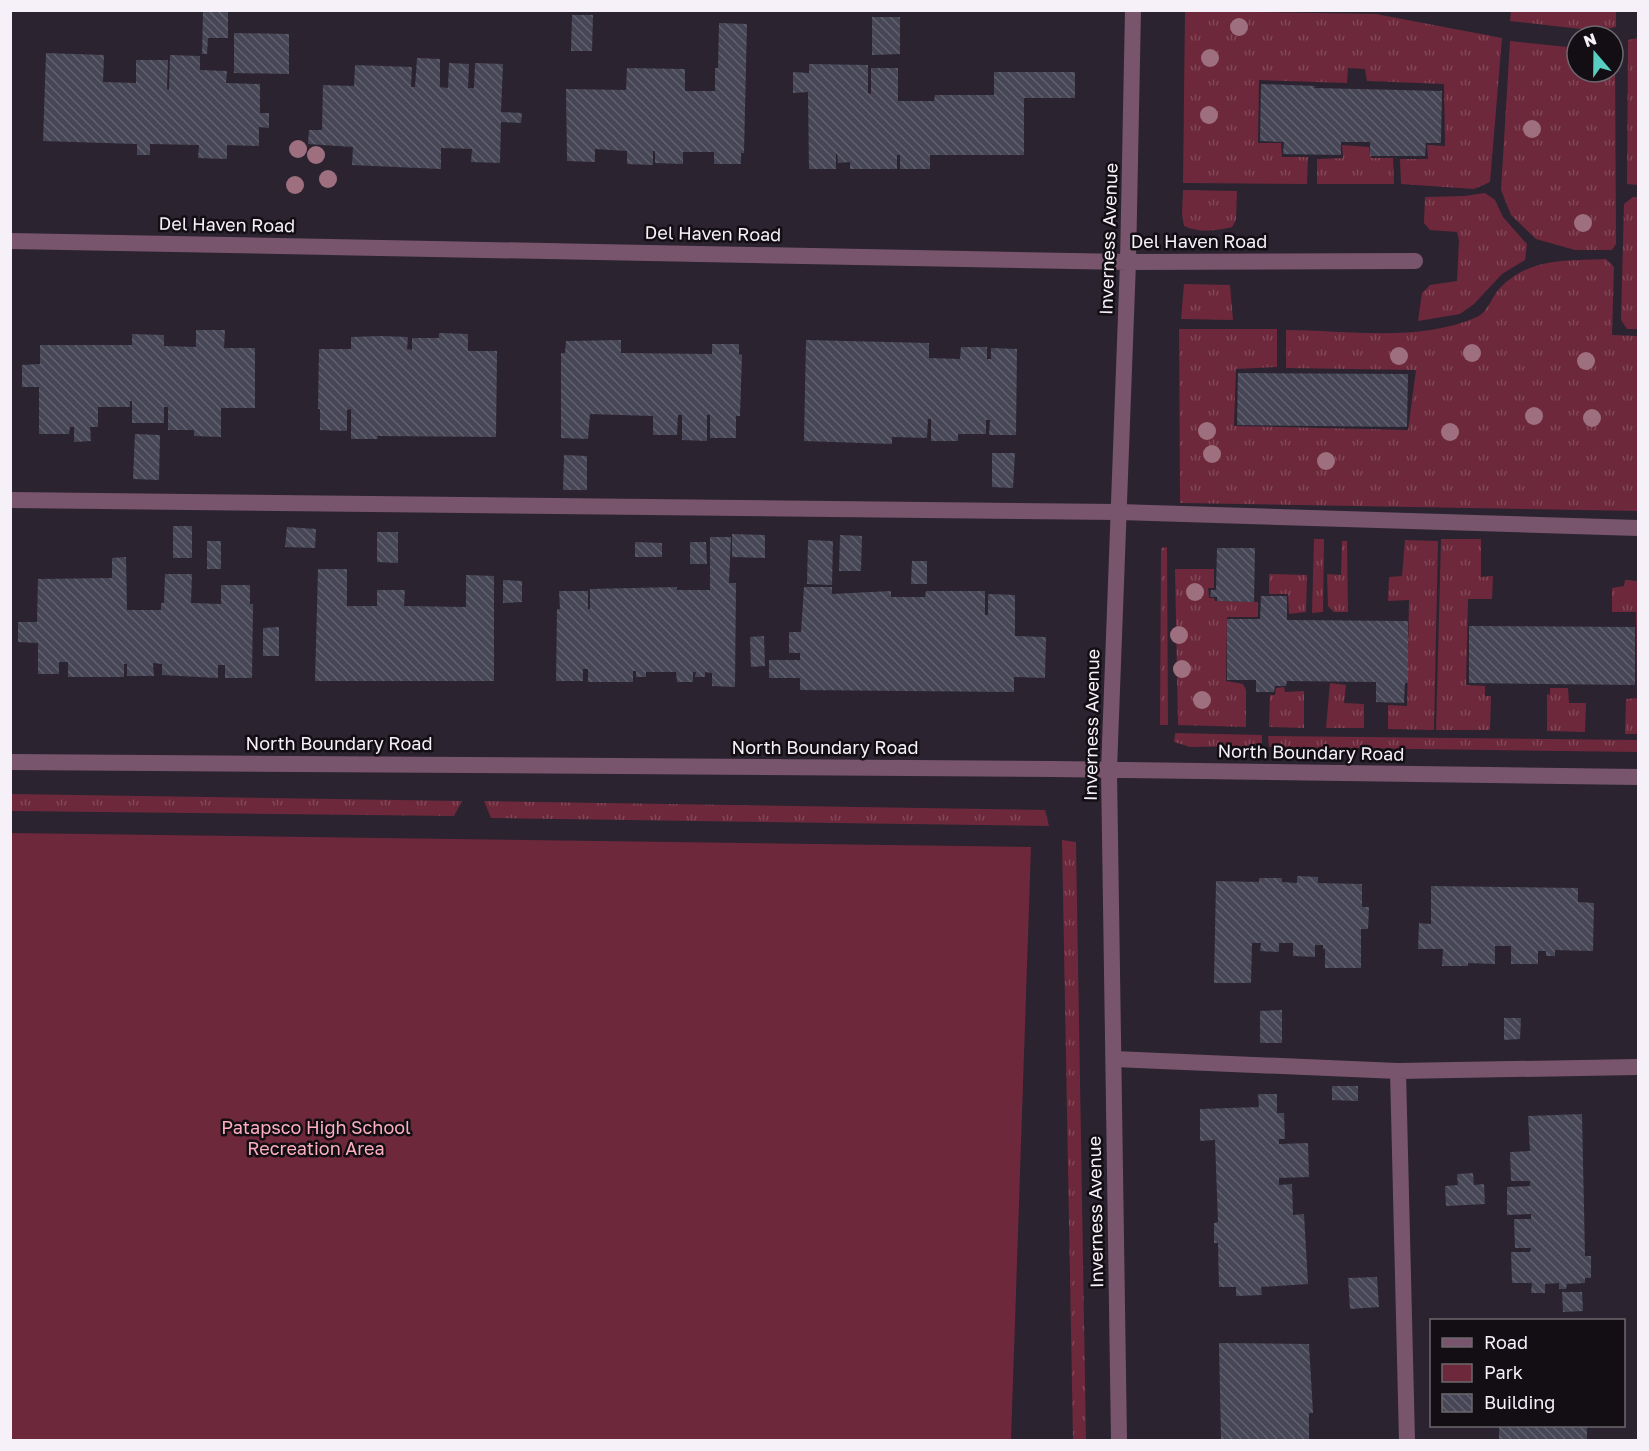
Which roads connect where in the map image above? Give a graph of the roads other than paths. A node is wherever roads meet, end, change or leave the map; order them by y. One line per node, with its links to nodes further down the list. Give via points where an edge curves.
1 (1133, 10): 4 (street, Inverness Avenue)
2 (10, 241): 4 (street, Del Haven Road)
3 (1415, 261): 4 (street, Del Haven Road)
4 (1128, 262): 6 (street, Inverness Avenue)
5 (10, 500): 6 (street)
6 (1119, 512): 7 (street); 9 (street, Inverness Avenue)
7 (1638, 528)
8 (10, 762): 9 (street, North Boundary Road)
9 (1109, 770): 10 (street, North Boundary Road); 11 (street, Inverness Avenue)
10 (1638, 777)
11 (1114, 1059): 13 (street); 14 (street, Inverness Avenue)
12 (1638, 1067): 13 (street)
13 (1398, 1071): 15 (street)
14 (1119, 1440)
15 (1407, 1440)

